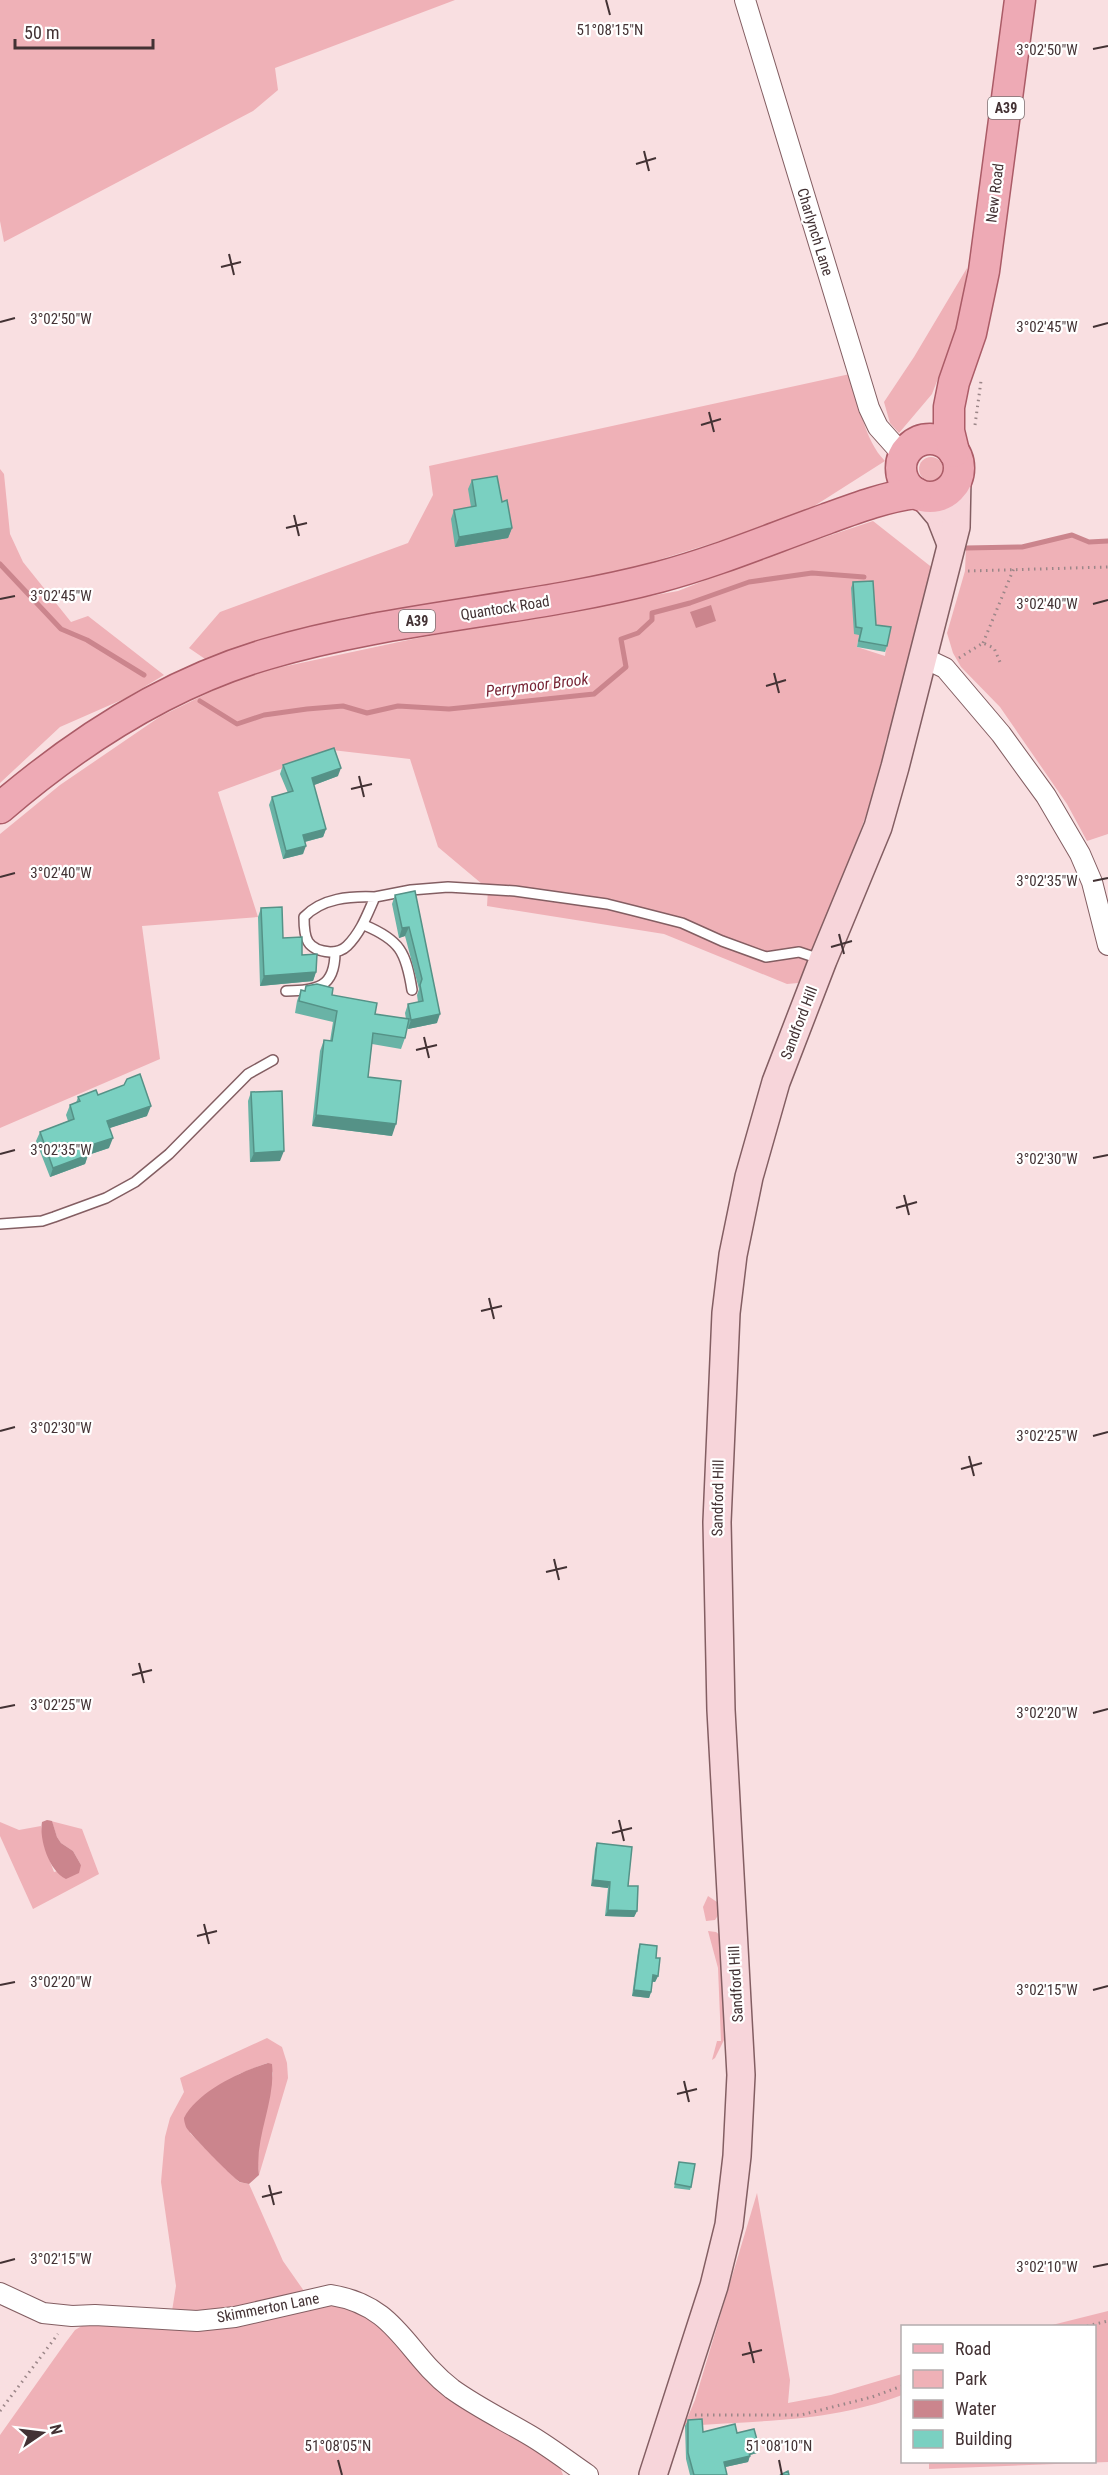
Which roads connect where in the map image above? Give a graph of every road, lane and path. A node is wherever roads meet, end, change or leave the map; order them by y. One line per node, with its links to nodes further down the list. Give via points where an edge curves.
1 (745, 0): 4 (street, Charlynch Lane, via 869,408 879,428)
2 (1020, 0): 3 (main road, New Road / A39, via 984,271 971,333)
3 (954, 382): 4 (main road, New Road / A39); 5 (main road, New Road / A39, via 949,431)
4 (907, 454): 5 (main road, via 928,439 938,440 947,444); 6 (main road, via 902,475); 7 (main road, Quantock Road / A39)
5 (956, 465): 6 (main road, A39, via 944,493); 8 (main road, Sandford Hill, via 958,511)
6 (919, 495): 7 (main road, Quantock Road / A39, via 900,495); 8 (main road, via 940,516)
7 (864, 505): 15 (main road, Quantock Road / A39, via 733,555 658,578 562,599 360,631 243,661 191,682 128,715 44,772)
8 (951, 544): 11 (main road, Sandford Hill)
9 (1108, 567): 10 (path)
10 (1014, 568): 11 (path, via 987,572); 12 (path)
11 (945, 570): 14 (main road, Sandford Hill)
12 (983, 643): 13 (path, via 994,648); 14 (path)
13 (1000, 662)
14 (934, 663): 18 (street, via 1001,734 1068,831 1092,882); 20 (main road, Sandford Hill, via 878,827)
15 (0, 808)
16 (375, 897): 17 (lane); 19 (lane, via 332,901 312,908 304,917 308,943 318,950); 20 (lane, via 448,887 515,891 608,904 682,923 766,957 799,952)
17 (363, 925): 19 (lane, via 345,948); 21 (lane, via 384,933 399,946 407,962)
18 (1108, 945)
19 (335, 952): 22 (lane, via 335,967 325,985 312,990)
20 (823, 960): 30 (main road, Sandford Hill, via 776,1083 749,1176 726,1313 717,1534 740,2123 729,2225)
21 (412, 990)
22 (285, 991)
23 (273, 1060): 24 (lane, via 248,1074 170,1154 135,1182 106,1198 42,1221)
24 (0, 1224)
25 (0, 2293): 26 (street, Skimmerton Lane, via 43,2313)
26 (72, 2316): 31 (path); 32 (street, Skimmerton Lane, via 197,2321 235,2318 331,2295 366,2304 384,2317 449,2386)
27 (1108, 2320): 28 (path)
28 (1090, 2325)
29 (901, 2387): 30 (path, via 801,2415 688,2415)
30 (675, 2408): 33 (main road, Sandford Hill)
31 (0, 2411)
32 (588, 2475)
33 (653, 2475)

